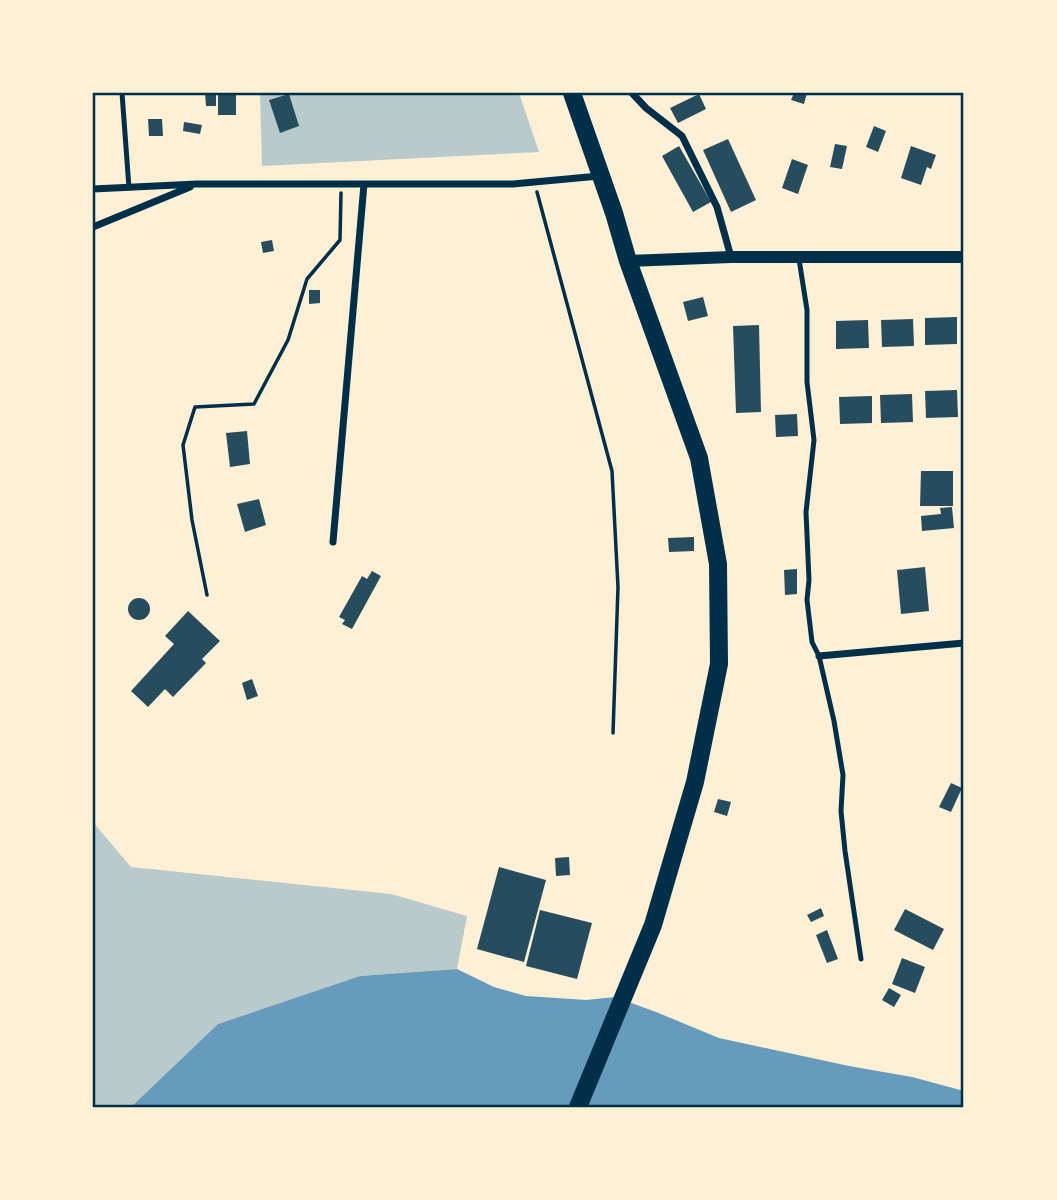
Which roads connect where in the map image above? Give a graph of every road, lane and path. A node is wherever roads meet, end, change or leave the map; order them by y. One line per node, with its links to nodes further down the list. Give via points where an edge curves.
1 (122, 93): 9 (lane)
2 (572, 93): 4 (highway)
3 (632, 93): 12 (street, via 682,136 717,207)
4 (600, 176): 5 (street); 15 (highway)
5 (534, 182): 8 (street); 20 (path, via 612,471 618,587)
6 (197, 184): 7 (street); 9 (street); 11 (street)
7 (341, 184): 8 (street); 17 (path, via 340,240 307,279 288,340 254,404 195,407 183,445)
8 (364, 184): 16 (street)
9 (129, 188): 10 (street)
10 (93, 189)
11 (93, 227)
12 (732, 257): 14 (street); 15 (street)
13 (964, 257): 14 (street)
14 (798, 258): 19 (lane, via 807,310 807,382 814,440 806,512 807,600 811,642)
15 (628, 261): 22 (highway, via 699,458 718,564 719,664 695,782 653,925)
16 (333, 542)
17 (207, 594)
18 (964, 643): 19 (street)
19 (819, 656): 21 (lane, via 843,775 841,811)
20 (613, 733)
21 (861, 959)
22 (578, 1107)

